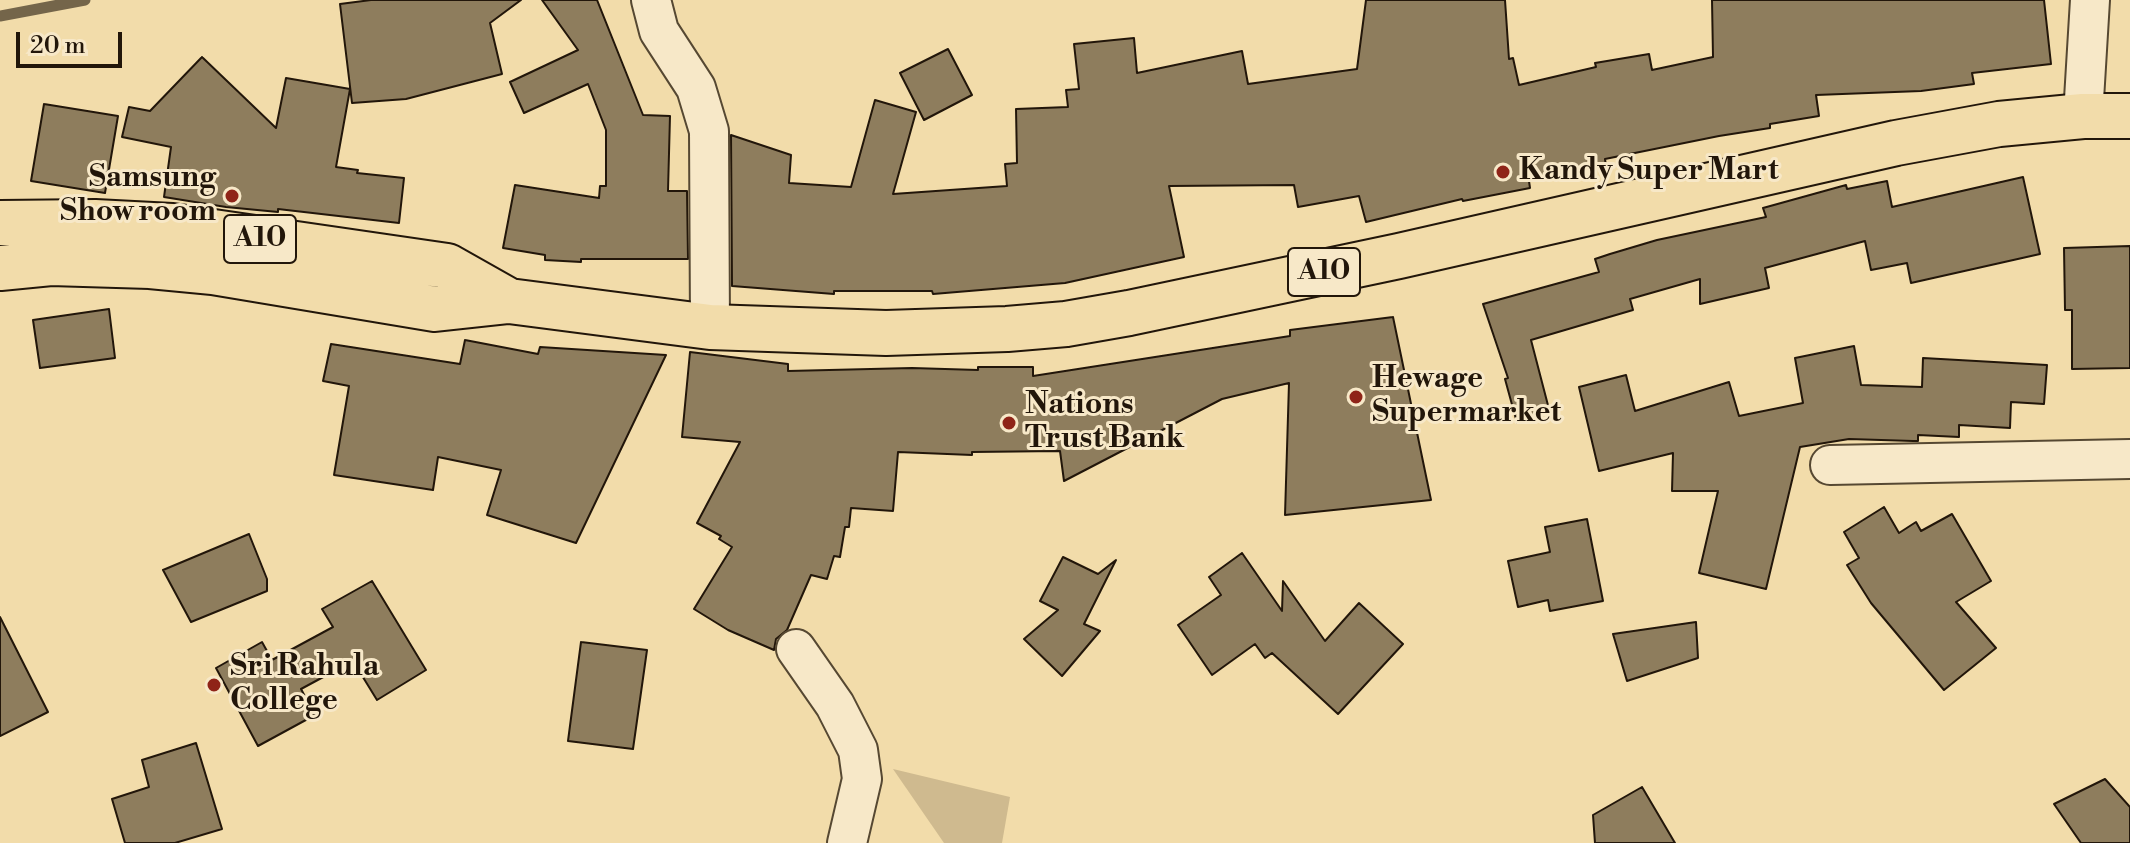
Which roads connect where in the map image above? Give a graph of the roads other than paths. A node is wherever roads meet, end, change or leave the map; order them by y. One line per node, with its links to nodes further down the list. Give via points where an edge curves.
1 (651, 0): 8 (street, via 659,31 696,88 709,131)
2 (2090, 0): 3 (street)
3 (2083, 116): 4 (highway, A10); 8 (highway, A10, via 1999,124 1896,143 1399,256 1066,324 886,333)
4 (2130, 116)
5 (0, 223): 7 (highway, A10, via 172,226 447,266)
6 (0, 268): 7 (highway, A10, via 51,263 213,272 435,309)
7 (509, 301): 8 (highway, A10)
8 (710, 327)
9 (2130, 459): 10 (street)
10 (1830, 465)
11 (796, 649): 12 (street, via 858,750 862,779)
12 (847, 843)

